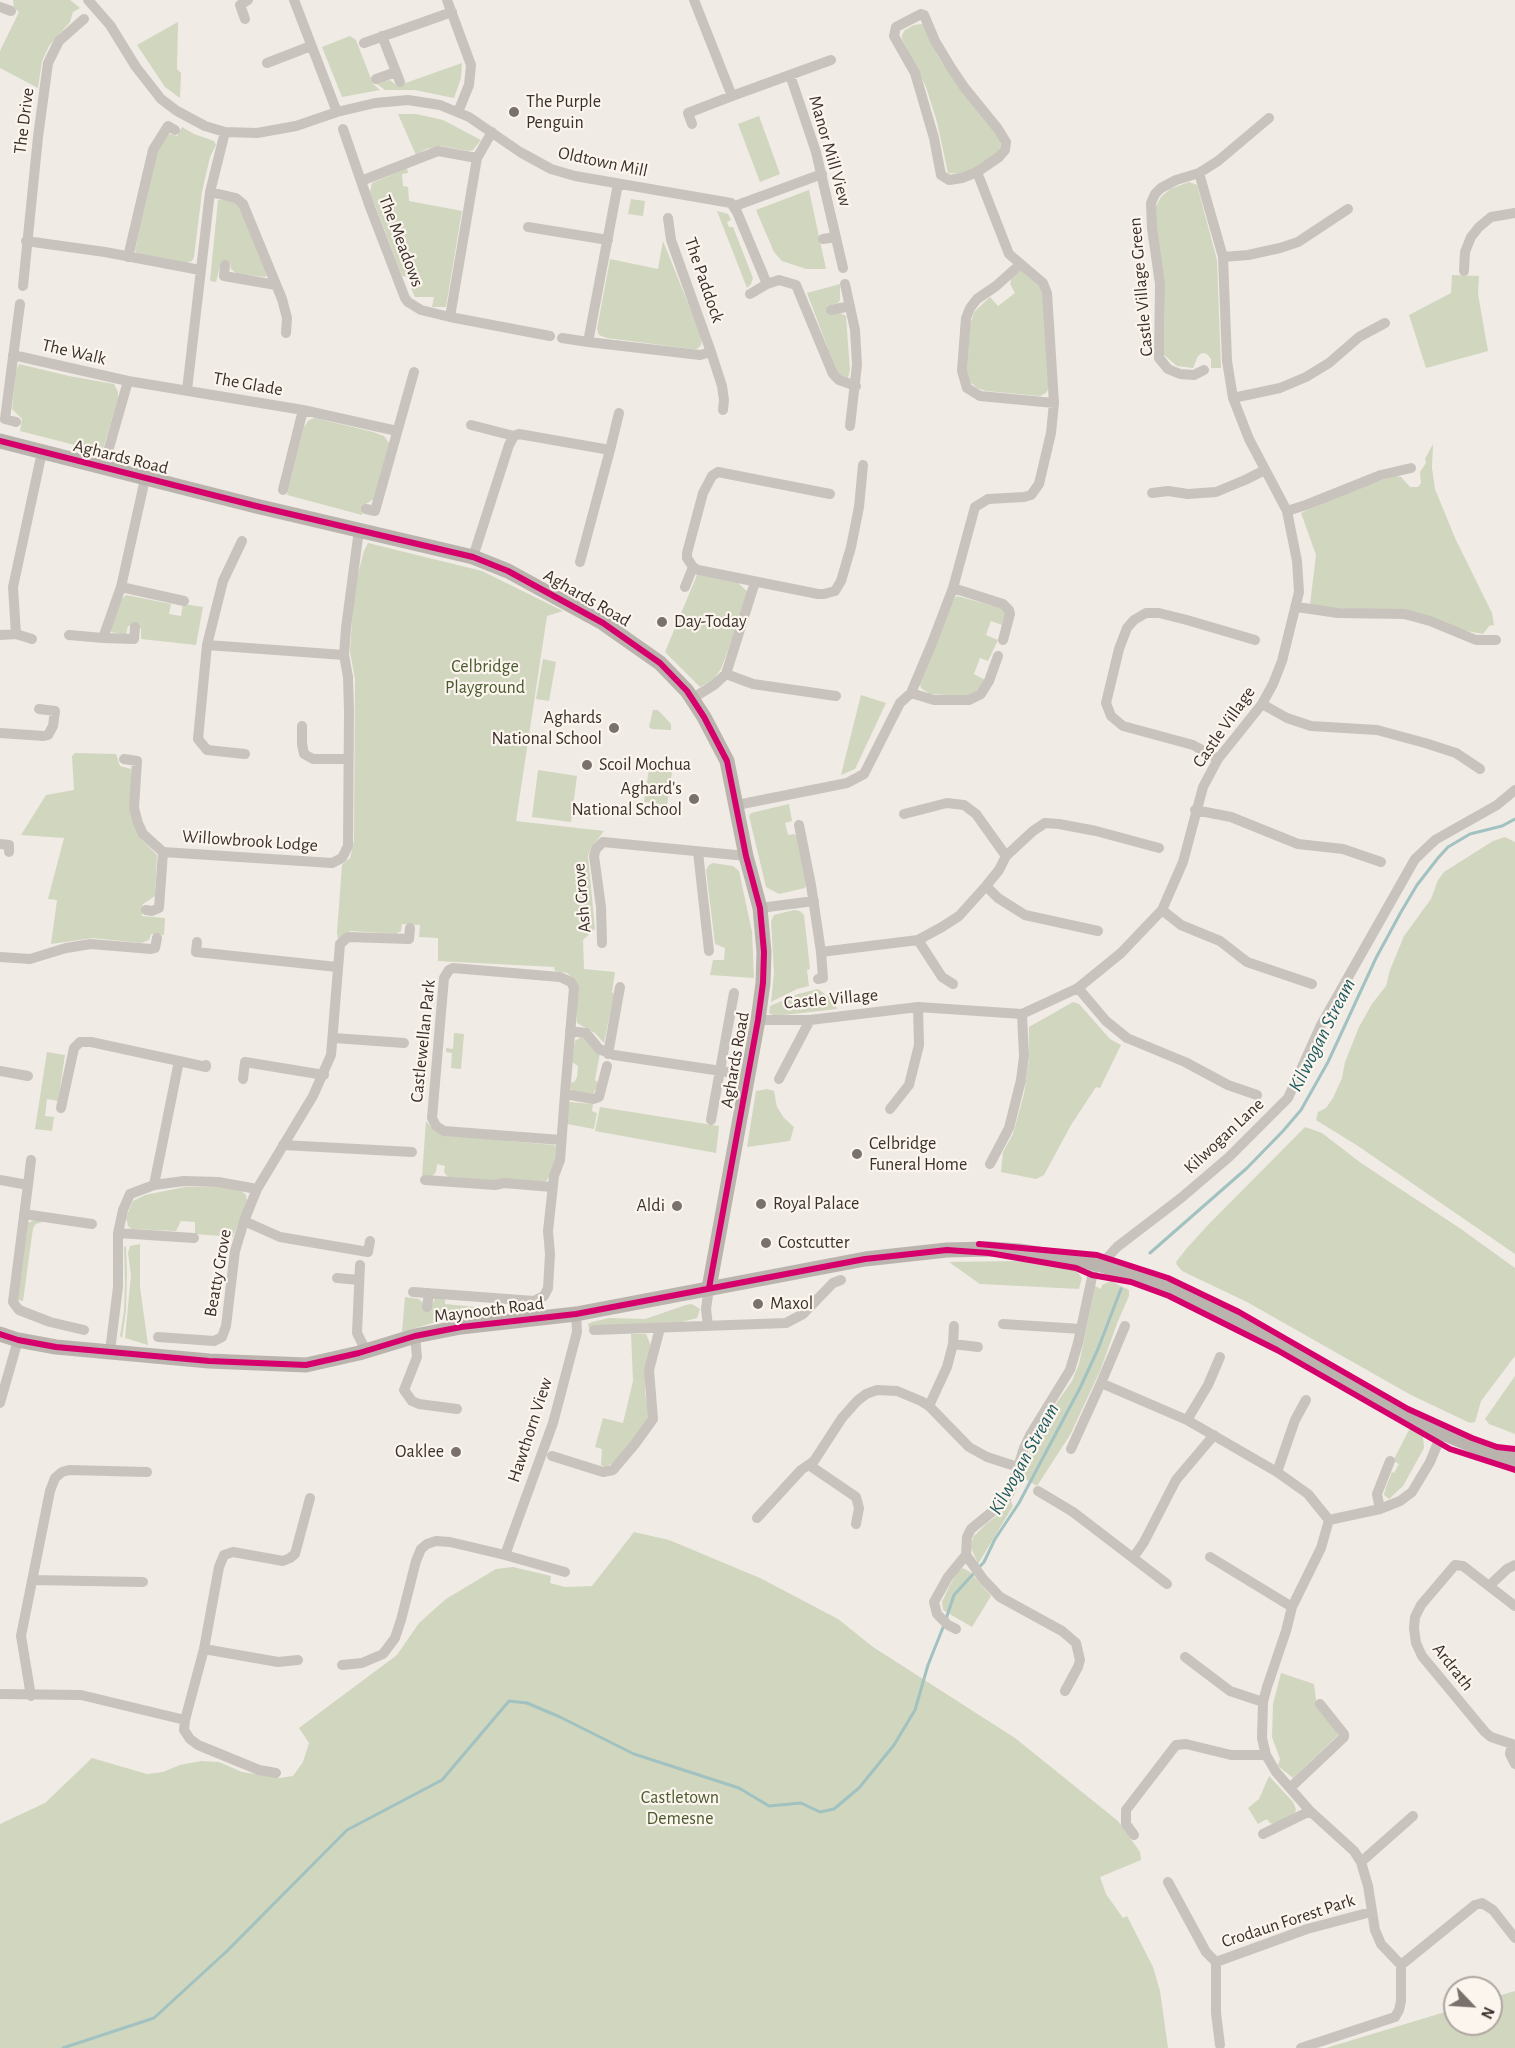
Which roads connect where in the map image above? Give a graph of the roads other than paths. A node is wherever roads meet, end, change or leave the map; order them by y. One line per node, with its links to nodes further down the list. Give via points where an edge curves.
1 (294, 0): 11 (street)
2 (447, 0): 6 (street)
3 (695, 0): 16 (street)
4 (244, 2): 8 (street)
5 (96, 3): 23 (street, Oldtown Mill, via 161,99 185,116)
6 (452, 12): 9 (street); 18 (street, via 471,65 469,85)
7 (84, 19): 40 (street, The Drive, via 59,41 50,58)
8 (245, 19)
9 (382, 36): 10 (street); 15 (street, via 398,77)
10 (364, 43)
11 (311, 46): 13 (street); 17 (street)
12 (831, 60): 14 (street, Manor Mill View)
13 (267, 63)
14 (790, 75): 16 (street, Manor Mill View); 28 (street, Manor Mill View)
15 (376, 79)
16 (732, 96): 20 (street, Manor Mill View, via 688,112)
17 (337, 112): 18 (street, Oldtown Mill, via 408,100); 23 (street, Oldtown Mill, via 277,130)
18 (458, 112): 24 (street, Oldtown Mill)
19 (1269, 118): 27 (street, Castle Village Green)
20 (692, 124)
21 (343, 129): 29 (street, The Meadows)
22 (175, 130): 41 (street, via 168,126 151,154)
23 (225, 132): 31 (street)
24 (492, 132): 25 (street); 30 (street, Oldtown Mill, via 551,169)
25 (477, 158): 29 (street, The Meadows, via 438,151); 56 (street)
26 (977, 172): 26 (street, via 1003,154 1005,139 950,66 921,14 896,27 894,36 915,74 941,175 953,180); 70 (street, via 1009,254 1046,287)
27 (1199, 173): 42 (street, Castle Village); 64 (street, Castle Village Green, via 1161,188 1151,203 1151,216 1160,284 1159,358 1168,369 1180,374 1194,375)
28 (822, 174): 32 (street); 37 (street, Manor Mill View)
29 (361, 181): 56 (street, The Meadows, via 405,298 421,310)
30 (618, 184): 32 (street, Oldtown Mill, via 726,201); 39 (street)
31 (210, 192): 46 (street); 50 (street, via 236,198 243,204)
32 (735, 207): 48 (street)
33 (1348, 209): 42 (street, via 1298,242)
34 (1515, 213): 47 (street, via 1491,217 1479,227 1465,252)
35 (668, 219): 62 (street, The Paddock, via 671,240)
36 (528, 227): 39 (street)
37 (836, 237): 38 (street); 44 (street, Manor Mill View)
38 (823, 239)
39 (609, 240): 61 (street)
40 (27, 241): 41 (street); 51 (street, The Drive)
41 (128, 257): 46 (street)
42 (1223, 257): 69 (street, Castle Village, via 1227,361)
43 (225, 265): 50 (street, via 224,276)
44 (843, 268)
45 (1015, 269): 70 (street, via 970,308 962,371 967,388 980,396)
46 (200, 270): 68 (street)
47 (1464, 271)
48 (767, 284): 52 (street); 67 (street, via 779,280 796,285 833,374)
49 (845, 284): 54 (street)
50 (276, 285): 58 (street, via 287,318)
51 (23, 286)
52 (750, 294)
53 (20, 304): 63 (street, The Walk)
54 (850, 306): 55 (street); 67 (street, via 855,330)
55 (831, 310)
56 (450, 317): 59 (street, The Meadows)
57 (1385, 323): 69 (street, via 1359,337 1306,377 1280,388)
58 (286, 333)
59 (550, 336)
60 (562, 338): 61 (street, The Paddock)
61 (588, 342): 62 (street, The Paddock, via 700,355)
62 (711, 352): 72 (street, The Paddock, via 722,386)
63 (13, 355): 66 (street, The Walk); 74 (street, The Walk, via 5,419)
64 (1204, 370)
65 (414, 372): 77 (street)
66 (128, 381): 68 (street, The Walk); 80 (street)
67 (856, 386): 76 (street)
68 (187, 390): 71 (street, The Glade)
69 (1233, 398): 85 (street, Castle Village)
70 (1054, 403): 100 (street, via 1044,465 1035,491 1024,497 988,499 975,507)
71 (303, 410): 77 (street, The Glade); 87 (street, The Glade)
72 (723, 410)
73 (619, 413): 81 (street)
74 (16, 422)
75 (471, 425): 78 (street)
76 (850, 426)
77 (396, 431): 90 (street, via 375,511)
78 (514, 436): 81 (street); 94 (street)
79 (0, 441): 82 (main road, Aghards Road)
80 (109, 448)
81 (610, 450): 95 (street)
82 (42, 452): 86 (main road, Aghards Road); 104 (street, via 12,587)
83 (862, 465): 97 (street, via 851,547 835,591 818,594)
84 (1411, 468): 91 (street, via 1381,475)
85 (1265, 470): 88 (street, via 1216,492); 91 (street, Castle Village)
86 (145, 479): 92 (main road, Aghards Road); 98 (street)
87 (283, 490)
88 (1152, 493)
89 (831, 494): 96 (street, via 718,472 703,493 687,553)
90 (366, 509)
91 (1287, 511): 102 (street, Castle Village, via 1297,561)
92 (359, 530): 94 (main road, Aghards Road); 113 (street, Willowbrook Lodge)
93 (242, 541): 112 (street, via 223,581)
94 (474, 557): 118 (main road, Aghards Road, via 526,580 621,634 660,663)
95 (580, 562)
96 (693, 567): 97 (street); 99 (street)
97 (755, 582): 115 (street)
98 (121, 587): 101 (street); 107 (street)
99 (685, 587)
100 (953, 588): 109 (street, via 1003,604 1009,610); 116 (street)
101 (184, 601)
102 (1297, 606): 111 (street, via 1338,613 1405,614 1476,640); 119 (street, Castle Village, via 1282,661)
103 (135, 627): 107 (street, via 134,639)
104 (16, 634): 105 (street); 108 (street)
105 (0, 635)
106 (69, 635): 107 (street)
107 (103, 638)
108 (32, 639)
109 (1003, 640)
110 (1255, 640): 126 (street, via 1159,613 1146,613 1134,620 1119,649 1107,701 1111,716 1123,726 1193,745)
111 (1496, 640)
112 (207, 645): 113 (street); 123 (street, via 198,739 207,750)
113 (344, 655): 125 (street, Willowbrook Lodge, via 348,677)
114 (998, 656): 116 (street, via 981,694 969,700 934,700)
115 (726, 674): 117 (street, via 753,684); 118 (street)
116 (911, 693): 129 (street, via 900,703 864,774 847,783)
117 (836, 696)
118 (693, 698): 129 (main road, Aghards Road, via 728,761)
119 (1262, 704): 126 (street, Castle Village); 127 (street, via 1311,726 1377,730 1425,743 1456,753)
120 (39, 709): 122 (street, via 55,711 48,735)
121 (302, 726): 125 (street, via 304,754 313,759)
122 (0, 733)
123 (244, 754)
124 (124, 759): 136 (street, Willowbrook Lodge, via 136,761 134,808 138,823 143,834)
125 (348, 759): 136 (street, Willowbrook Lodge, via 348,846 346,854 337,861)
126 (1218, 759): 130 (street, Castle Village)
127 (1480, 769)
128 (1515, 790): 202 (street, Kilwogan Lane, via 1497,805 1435,840 1410,866 1321,1024 1288,1098 1229,1157)
129 (737, 805): 138 (main road, Aghards Road)
130 (1195, 810): 140 (street, via 1231,817 1298,844 1343,849); 145 (street, Castle Village, via 1183,862)
131 (904, 814): 139 (street, via 947,803 964,805 980,819)
132 (799, 825): 142 (street)
133 (0, 844): 135 (street, via 9,845)
134 (1159, 848): 139 (street, via 1049,823 1033,831)
135 (9, 852)
136 (163, 852): 144 (street, Willowbrook Lodge, via 159,908)
137 (698, 852): 138 (street, Ash Grove); 151 (street, Ash Grove, via 608,841 599,845 594,856); 152 (street)
138 (746, 856): 143 (main road, Aghards Road)
139 (1006, 856): 141 (street)
140 (1382, 862)
141 (986, 886): 147 (street, via 1025,915); 149 (street, via 959,916)
142 (814, 901): 143 (street); 153 (street)
143 (760, 908): 164 (main road, Aghards Road, via 764,956)
144 (146, 910)
145 (1162, 910): 158 (street, via 1181,925 1220,941 1248,962); 160 (street, Castle Village, via 1121,953)
146 (410, 928): 155 (street, Beatty Grove, via 409,939 348,937 339,944)
147 (1098, 931)
148 (157, 938): 154 (street, via 151,950 91,944 30,959)
149 (918, 940): 153 (street); 157 (street, via 942,978)
150 (197, 942): 155 (street, via 196,952)
151 (602, 943)
152 (709, 951)
153 (820, 952): 156 (street, via 823,978)
154 (0, 957)
155 (337, 967): 167 (street, Beatty Grove)
156 (818, 979)
157 (953, 984)
158 (1312, 984)
159 (620, 987): 169 (street)
160 (1078, 988): 163 (street, Castle Village); 181 (street, via 1106,1021 1127,1038)
161 (734, 993): 173 (street)
162 (918, 1007): 163 (street, Castle Village); 165 (street, Castle Village); 183 (street, via 920,1045 909,1085)
163 (1023, 1014): 189 (street, via 1021,1080 1009,1128)
164 (758, 1020): 165 (street, Castle Village); 176 (main road, Aghards Road)
165 (810, 1020): 179 (street)
166 (570, 1031): 169 (street, via 586,1033); 180 (street, Castlewellan Park); 185 (street, Castlewellan Park, via 574,988 566,979 453,968 444,978 432,1118 436,1126 444,1131)
167 (334, 1038): 168 (street); 175 (street, Beatty Grove)
168 (404, 1043)
169 (608, 1054): 173 (street)
170 (178, 1061): 171 (street); 182 (street, via 80,1042 74,1048); 193 (street)
171 (206, 1065)
172 (607, 1066): 180 (street, via 599,1097)
173 (719, 1070): 176 (street); 184 (street)
174 (0, 1071): 177 (street)
175 (324, 1075): 178 (street, via 245,1062); 186 (street, Beatty Grove)
176 (748, 1075): 207 (main road, Aghards Road)
177 (28, 1076)
178 (243, 1079)
179 (779, 1079)
180 (565, 1094): 185 (street, Castlewellan Park)
181 (1257, 1095)
182 (61, 1108)
183 (890, 1108)
184 (711, 1120)
185 (561, 1140): 194 (street, Castlewellan Park)
186 (283, 1145): 187 (street); 195 (street, Beatty Grove)
187 (412, 1152)
188 (31, 1160): 192 (street)
189 (990, 1164)
190 (0, 1179): 192 (street)
191 (425, 1180): 194 (street, via 440,1176)
192 (28, 1185): 196 (street)
193 (154, 1185): 195 (street, via 219,1182); 199 (street, via 130,1194)
194 (552, 1187): 209 (street, Castlewellan Park, via 549,1276 544,1296 534,1301)
195 (257, 1190): 197 (street, Beatty Grove)
196 (24, 1214): 198 (street); 218 (street, via 13,1302 19,1310)
197 (244, 1221): 201 (street, Beatty Grove, via 280,1237 369,1252); 221 (street, Beatty Grove, via 235,1251 222,1337 214,1341)
198 (92, 1224)
199 (118, 1233): 200 (street, Beatty Grove); 226 (street, via 118,1287)
200 (194, 1238)
201 (370, 1240)
202 (1100, 1264): 207 (main road, Maynooth Road, via 1019,1251 947,1250 865,1259); 217 (street); 235 (main road, Maynooth Road, via 1197,1298)
203 (360, 1265): 205 (street)
204 (338, 1278): 205 (street)
205 (358, 1280): 227 (street, via 357,1332)
206 (841, 1280): 213 (street, via 833,1282 802,1314 786,1323)
207 (709, 1288): 211 (main road, Maynooth Road); 213 (street)
208 (413, 1292): 209 (street, Castlewellan Park)
209 (429, 1293): 210 (street)
210 (427, 1307)
211 (576, 1314): 222 (main road, Maynooth Road); 251 (street, Hawthorn View, via 577,1332 553,1423)
212 (1003, 1324): 217 (street)
213 (708, 1326): 216 (street)
214 (954, 1326): 224 (street)
215 (1125, 1326): 229 (street)
216 (660, 1328): 219 (street); 238 (street, via 649,1370 653,1419 635,1444 613,1470 603,1472)
217 (1081, 1329): 242 (street, via 1070,1370 1034,1427)
218 (84, 1330)
219 (594, 1330)
220 (0, 1334): 223 (main road, Maynooth Road)
221 (158, 1336)
222 (415, 1336): 227 (main road, Maynooth Road); 233 (street, via 417,1358 404,1390 419,1404)
223 (18, 1340): 226 (main road, Maynooth Road); 231 (street)
224 (953, 1344): 225 (street); 232 (street)
225 (978, 1347)
226 (110, 1351): 227 (main road, Maynooth Road, via 306,1365)
227 (366, 1351)
228 (1220, 1357): 234 (street)
229 (1101, 1383): 234 (street); 237 (street)
230 (1306, 1400): 244 (street)
231 (0, 1403)
232 (929, 1406): 241 (street, via 897,1391 866,1394 847,1412); 242 (street, via 969,1447)
233 (457, 1409)
234 (1187, 1420): 236 (street)
235 (1442, 1433): 239 (main road, Maynooth Road); 247 (street, via 1412,1492)
236 (1214, 1435): 244 (street); 254 (street, via 1176,1480)
237 (1071, 1449)
238 (552, 1456)
239 (1515, 1460)
240 (1390, 1461): 247 (street, via 1377,1494)
241 (809, 1465): 248 (street); 250 (street, via 856,1497)
242 (1018, 1467): 252 (street, via 1007,1498 970,1532)
243 (147, 1472): 257 (street, via 69,1470 55,1478)
244 (1277, 1472): 249 (street, via 1308,1494)
245 (1038, 1491): 254 (street, via 1074,1512)
246 (310, 1498): 264 (street, via 295,1554 290,1558 283,1561 233,1552 224,1556)
247 (1380, 1509): 249 (street)
248 (757, 1518)
249 (1329, 1520): 262 (street, Crodaun Forest Park, via 1321,1548)
250 (856, 1524)
251 (505, 1555): 256 (street); 267 (street, via 450,1542 427,1544 416,1561 395,1638 382,1654 362,1663)
252 (966, 1556): 263 (street, via 934,1602 935,1611); 268 (street, via 1006,1601 1072,1639 1080,1660)
253 (1210, 1557): 262 (street)
254 (1133, 1558): 259 (street)
255 (1515, 1565): 260 (street)
256 (565, 1572)
257 (34, 1580): 258 (street); 270 (street, via 21,1636)
258 (143, 1582)
259 (1167, 1584)
260 (1489, 1586): 261 (street, Ardrath); 274 (street, Ardrath, via 1455,1564 1421,1605 1414,1633 1422,1656 1485,1732 1491,1737)
261 (1515, 1606)
262 (1292, 1607): 271 (street, Crodaun Forest Park)
263 (948, 1624)
264 (204, 1649): 266 (street, via 278,1662); 273 (street)
265 (1185, 1657): 271 (street, via 1230,1691)
266 (298, 1660)
267 (342, 1665)
268 (1066, 1682)
269 (0, 1694): 270 (street)
270 (31, 1696): 273 (street, via 81,1695)
271 (1263, 1702): 275 (street, Crodaun Forest Park, via 1262,1738)
272 (1320, 1704): 278 (street, via 1344,1737)
273 (184, 1720): 277 (street, via 184,1730 198,1745)
274 (1513, 1740): 276 (street, Ardrath, via 1510,1754)
275 (1266, 1755): 278 (street, Crodaun Forest Park); 282 (street, via 1231,1755 1176,1745 1126,1810 1126,1824)
276 (1515, 1764)
277 (276, 1773)
278 (1290, 1788): 279 (street, Crodaun Forest Park)
279 (1310, 1811): 281 (street); 283 (street, Crodaun Forest Park)
280 (1413, 1816): 283 (street)
281 (1263, 1834)
282 (1134, 1835)
283 (1361, 1862): 285 (street, Crodaun Forest Park)
284 (1167, 1882): 287 (street, Crodaun Forest Park, via 1206,1952)
285 (1371, 1912): 287 (street, Crodaun Forest Park, via 1308,1929); 288 (street, Crodaun Forest Park, via 1381,1944)
286 (1515, 1938): 288 (street, via 1493,1910 1482,1903)
287 (1216, 1962): 289 (street, Crodaun Forest Park)
288 (1401, 1965): 290 (street, via 1400,2010 1395,2017)
289 (1220, 2045)
290 (1301, 2048)

